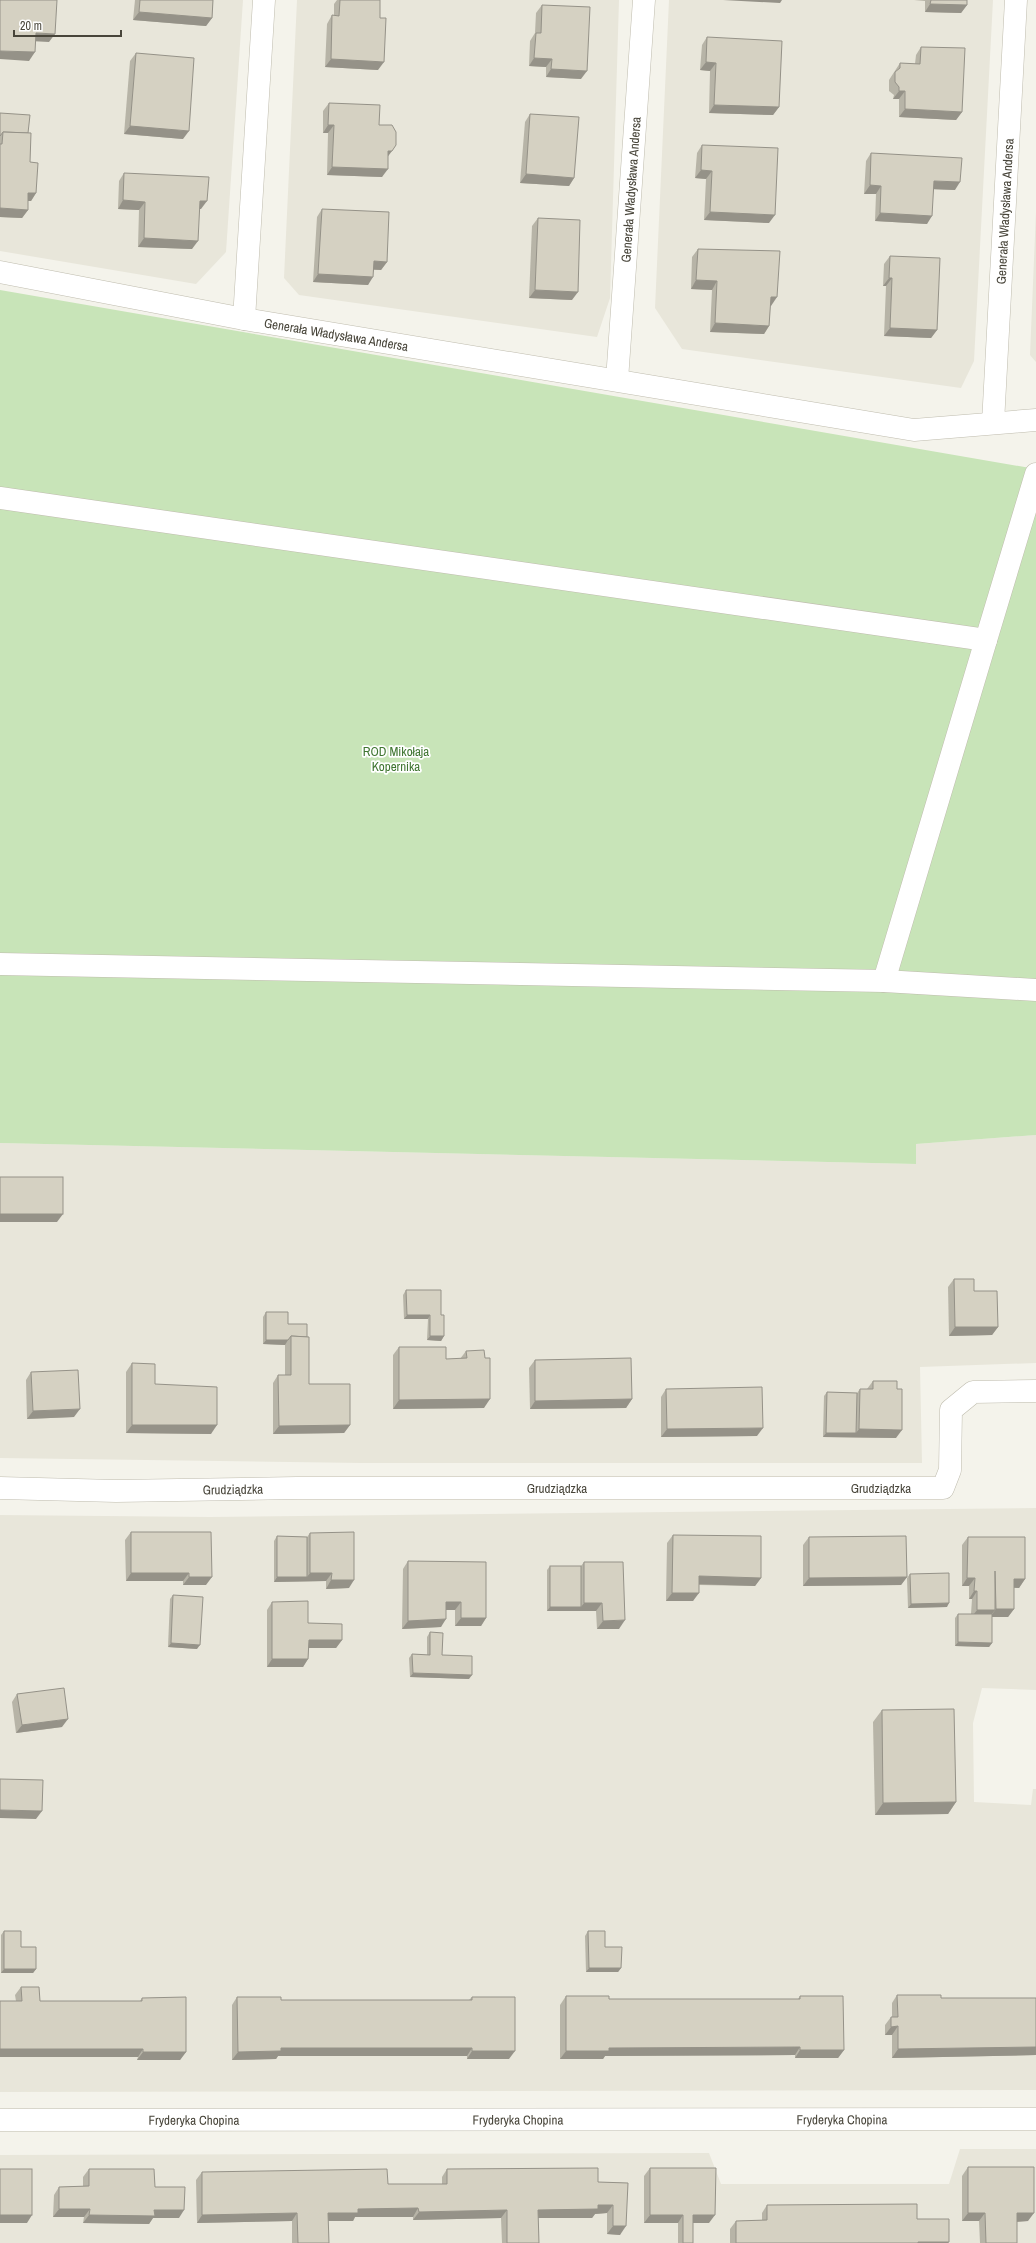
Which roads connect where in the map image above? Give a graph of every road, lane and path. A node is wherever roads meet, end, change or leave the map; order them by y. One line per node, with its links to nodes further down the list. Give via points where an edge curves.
1 (264, 0): 5 (street)
2 (644, 0): 6 (street, Generała Władysława Andersa)
3 (1016, 0): 8 (street, Generała Władysława Andersa)
4 (0, 272): 5 (street, Generała Władysława Andersa)
5 (244, 319): 6 (street, Generała Władysława Andersa)
6 (617, 380): 8 (street, Generała Władysława Andersa, via 914,430)
7 (1036, 420): 8 (street, Generała Władysława Andersa)
8 (993, 423)
9 (1036, 474): 11 (street)
10 (0, 498): 11 (street)
11 (986, 640): 13 (street)
12 (0, 964): 13 (street)
13 (884, 981): 14 (street)
14 (1036, 990)
15 (1036, 1391): 16 (street, Grudziądzka, via 973,1392 952,1410 950,1470 942,1488 297,1488 116,1492)
16 (0, 1488)
17 (0, 2120): 18 (street, Fryderyka Chopina)
18 (1036, 2120)

